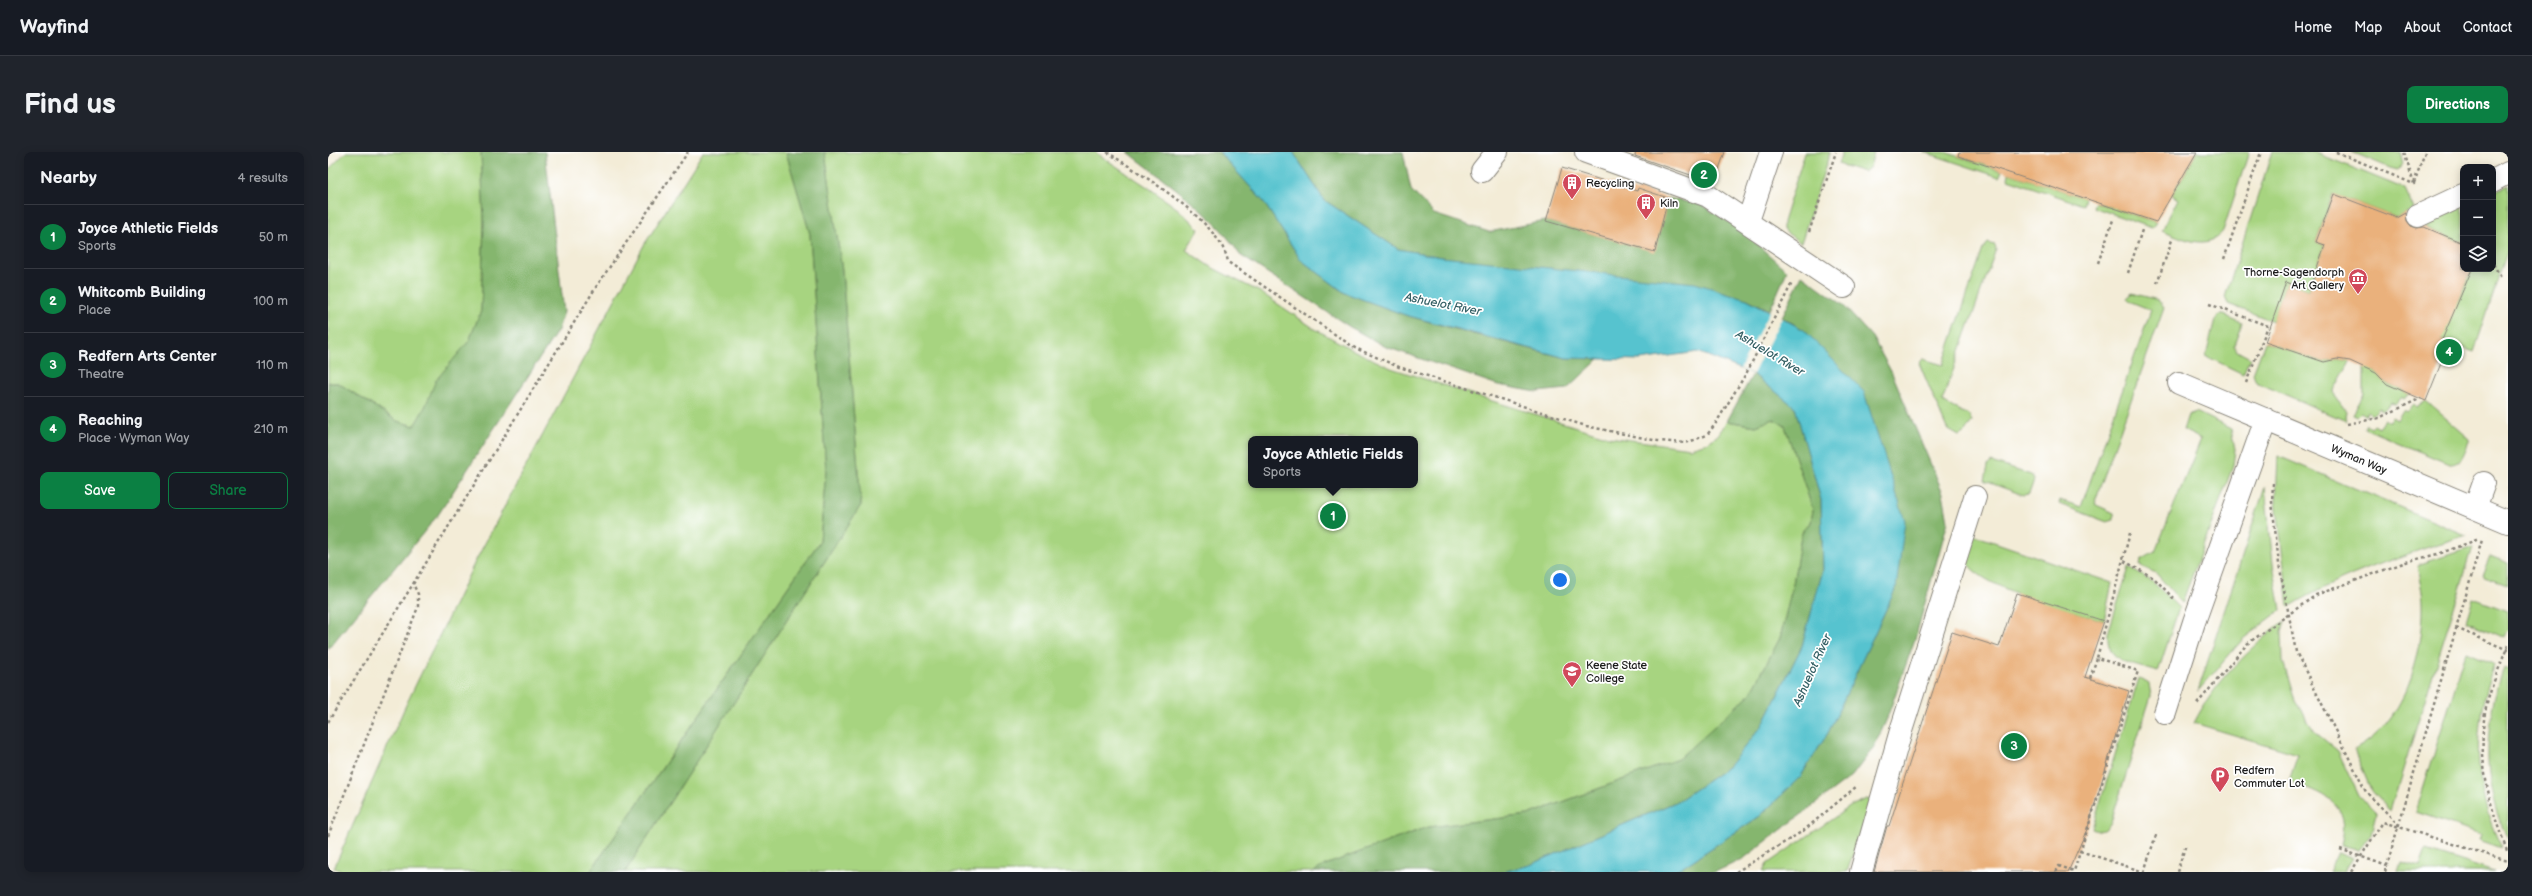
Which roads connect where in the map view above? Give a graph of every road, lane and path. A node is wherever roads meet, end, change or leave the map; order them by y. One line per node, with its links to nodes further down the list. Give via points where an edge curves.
1 (688, 152): 43 (path, via 596,287)
2 (1107, 152): 26 (path, via 1197,217 1216,236 1226,252 1228,262 1355,348 1399,367 1586,426 1658,441 1686,443 1707,434 1747,372)
3 (1497, 152): 11 (street)
4 (1586, 152): 18 (street, via 1708,196)
5 (1771, 152): 18 (street)
6 (1836, 152): 20 (path)
7 (2261, 152): 22 (path)
8 (2336, 152): 14 (path)
9 (2404, 152): 14 (path)
10 (2425, 152): 14 (path)
11 (1482, 171)
12 (2508, 174): 13 (street)
13 (2496, 180)
14 (2414, 184)
15 (2460, 196): 16 (street)
16 (2418, 216)
17 (2113, 220): 23 (path)
18 (1748, 221): 29 (street)
19 (2142, 230): 25 (path)
20 (1809, 234)
21 (2172, 240): 28 (path)
22 (2224, 259)
23 (2098, 263)
24 (2496, 269): 27 (path)
25 (2128, 273)
26 (1795, 278)
27 (2502, 279)
28 (2157, 283)
29 (1844, 287)
30 (2209, 304): 32 (path, via 2269,326)
31 (2179, 383): 34 (street, Wyman Way)
32 (2246, 383)
33 (2421, 398): 35 (path, via 2380,418)
34 (2266, 419): 39 (street, Wyman Way); 45 (street)
35 (2344, 425)
36 (2273, 480): 44 (path, via 2272,502)
37 (2484, 483): 39 (street)
38 (1975, 497): 67 (street, via 1900,734)
39 (2475, 508): 40 (street, Wyman Way)
40 (2508, 522)
41 (2130, 533): 42 (path)
42 (2124, 561): 45 (path, via 2154,578); 49 (path)
43 (413, 584): 53 (path); 57 (path, via 418,594 418,607)
44 (2287, 614): 46 (path, via 2316,595 2406,562 2483,538); 51 (path, via 2248,644); 55 (path, via 2296,652 2363,786)
45 (2194, 622): 52 (street)
46 (2456, 628): 48 (path); 55 (path)
47 (2508, 645): 48 (path)
48 (2507, 650): 61 (path, via 2489,695 2483,738 2485,780 2494,822)
49 (2097, 658): 50 (path); 60 (path, via 2138,671)
50 (2090, 678)
51 (2193, 709)
52 (2165, 714)
53 (328, 722)
54 (1862, 780): 65 (path, via 1803,831)
55 (2400, 826): 62 (path, via 2384,822); 63 (path); 64 (path)
56 (2156, 834): 70 (path)
57 (328, 836)
58 (2186, 844): 71 (path)
59 (2340, 848): 62 (path)
60 (2080, 851): 69 (path); 70 (path)
61 (2508, 853)
62 (2361, 856): 64 (path); 72 (path)
63 (2508, 861)
64 (2387, 866): 73 (path)
65 (1743, 871): 66 (path)
66 (1736, 872)
67 (1861, 872)
68 (2056, 872): 69 (path, via 2058,866)
69 (2075, 872)
70 (2144, 872)
71 (2177, 872)
72 (2351, 872)
73 (2385, 872)

